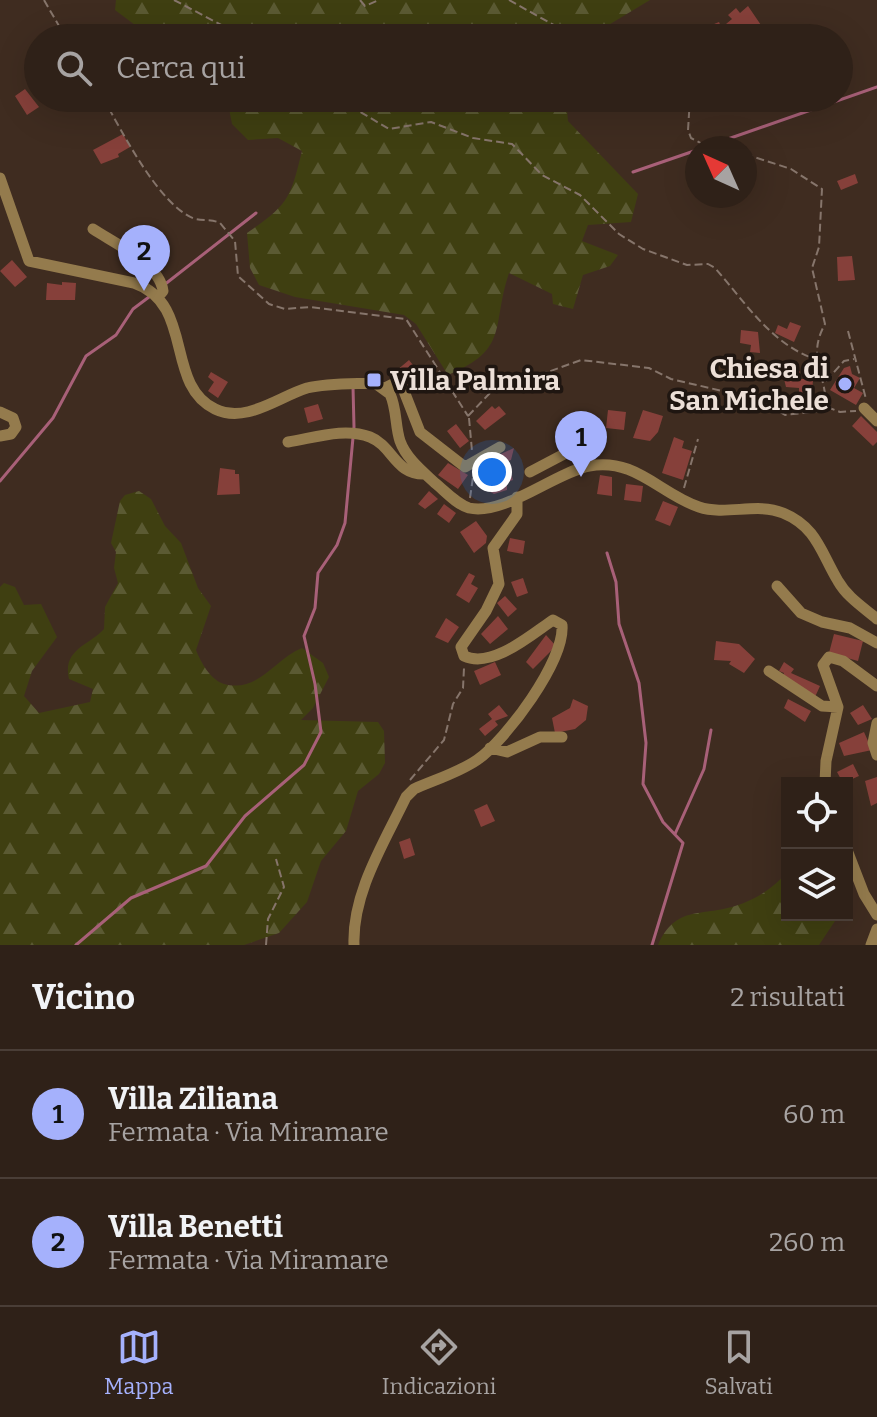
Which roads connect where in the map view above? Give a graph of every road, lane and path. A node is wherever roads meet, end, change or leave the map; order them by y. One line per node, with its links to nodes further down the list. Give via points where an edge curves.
1 (44, 0): 6 (path)
2 (174, 0): 7 (path)
3 (360, 0): 4 (path, via 365,6)
4 (379, 0)
5 (509, 0): 8 (path)
6 (58, 24)
7 (219, 24)
8 (552, 24)
9 (111, 112): 22 (path, via 152,179 177,207 196,219 220,223 235,241 238,276 254,293 285,309 310,307 406,319 468,416 490,393 581,360 649,368 671,379 761,400 785,415)
10 (360, 112): 18 (path, via 389,129 431,122 473,138 512,144 542,175 580,195 619,234 643,249 687,265 715,268 772,335)
11 (689, 112): 12 (path)
12 (690, 136)
13 (757, 158): 18 (path, via 791,169 822,189 819,247 812,268 825,324)
14 (0, 178): 16 (street, via 29,261 134,283)
15 (93, 229): 16 (street, via 148,267 163,283)
16 (158, 297): 21 (street, via 178,335 191,390 228,415 309,388 375,383)
17 (848, 331): 19 (path)
18 (815, 359): 20 (path)
19 (856, 359): 20 (path, via 844,361); 23 (path, via 867,393)
20 (825, 382): 22 (path)
21 (385, 388): 29 (street, via 402,386 420,432 465,467); 32 (street, via 400,442)
22 (826, 406): 23 (path, via 840,412)
23 (864, 408): 25 (street)
24 (0, 412): 26 (street, via 13,418 16,427)
25 (877, 421)
26 (0, 436)
27 (698, 439): 34 (path)
28 (288, 442): 32 (street, via 358,433 373,438 397,465)
29 (500, 447)
30 (588, 466): 31 (street, via 582,454 568,452); 33 (street); 34 (street, via 629,469)
31 (530, 472)
32 (425, 474): 33 (street, via 471,508)
33 (517, 497): 38 (street, via 517,514 493,548 499,584 461,647)
34 (681, 497): 36 (street, via 715,512 780,511 798,521 821,543 848,596)
35 (777, 586): 37 (street, via 801,613 850,628)
36 (877, 619)
37 (877, 643)
38 (464, 656): 44 (street, via 474,661 486,658 553,620 562,625 563,639 548,671); 47 (path, via 463,688 444,740 411,776)
39 (769, 671): 41 (street, via 822,706)
40 (877, 686): 41 (street, via 829,657 824,673)
41 (838, 707): 46 (street)
42 (877, 723): 45 (street)
43 (562, 737): 44 (street, via 540,737 507,752)
44 (490, 748): 47 (street)
45 (877, 755)
46 (825, 777)
47 (406, 797): 53 (street, via 353,920)
48 (276, 859): 52 (path, via 284,887 268,919)
49 (853, 866): 50 (street)
50 (877, 915)
51 (877, 929): 54 (street)
52 (266, 945)
53 (354, 945)
54 (871, 945)

